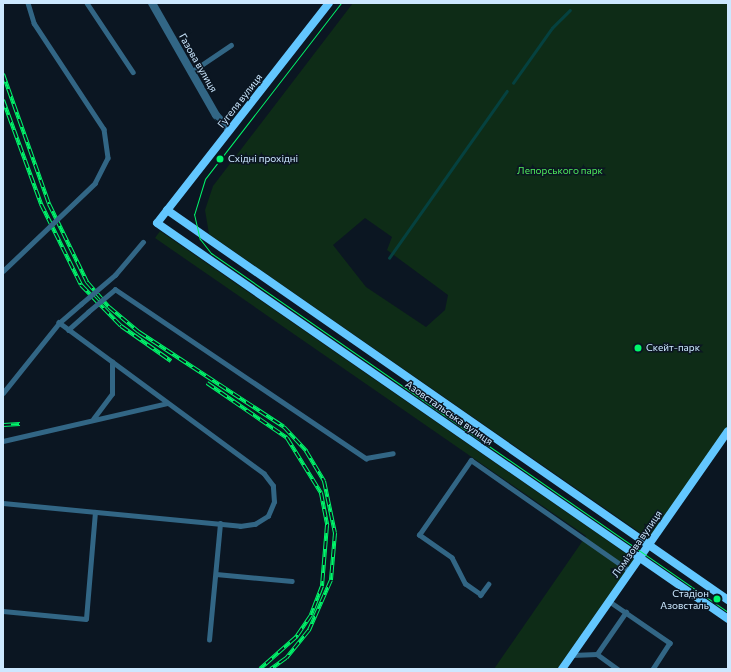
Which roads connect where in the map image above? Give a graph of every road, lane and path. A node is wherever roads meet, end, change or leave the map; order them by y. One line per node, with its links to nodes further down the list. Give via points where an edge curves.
1 (28, 3): 12 (lane, bridge, via 34,23 104,129 108,158 95,183)
2 (87, 3): 6 (lane)
3 (152, 3): 7 (street, Газова вулиця)
4 (329, 3): 8 (street, Гугеля вулиця)
5 (231, 45): 7 (lane)
6 (133, 72)
7 (191, 72): 8 (street, Газова вулиця, via 216,114)
8 (229, 130): 9 (street, Гугеля вулиця)
9 (167, 210): 10 (street, Гугеля вулиця); 25 (street, Азовстальська вулиця)
10 (156, 225): 26 (street, Азовстальська вулиця)
11 (143, 242): 13 (lane, bridge, via 115,275)
12 (3, 271)
13 (59, 323): 14 (lane); 16 (lane)
14 (68, 330): 15 (lane); 21 (lane, bridge, via 115,289 366,458)
15 (112, 362): 17 (lane); 18 (lane, via 112,394)
16 (3, 393)
17 (167, 403): 18 (lane); 24 (lane, via 264,474 273,486 274,502 268,516 255,524)
18 (92, 420): 20 (lane)
19 (728, 431): 25 (street, Ломізова вулиця)
20 (3, 441)
21 (393, 453)
22 (3, 503): 23 (lane)
23 (96, 512): 24 (lane); 33 (lane, via 86,619)
24 (220, 524): 28 (lane)
25 (649, 544): 26 (street, Ломізова вулиця); 31 (street, Азовстальська вулиця)
26 (640, 557): 27 (street, Ломізова вулиця); 35 (street, Азовстальська вулиця)
27 (630, 571): 30 (lane, via 470,460 419,535 452,558 465,584 481,595); 32 (street, Ломізова вулиця)
28 (216, 574): 29 (lane); 36 (lane)
29 (292, 581)
30 (489, 584)
31 (728, 600)
32 (609, 601): 34 (lane); 38 (street, Ломізова вулиця)
33 (3, 611)
34 (626, 612): 37 (lane); 41 (lane, via 670,644)
35 (728, 619)
36 (209, 640)
37 (597, 654): 38 (lane); 40 (lane)
38 (572, 655): 39 (street, Ломізова вулиця)
39 (562, 669)
40 (618, 669)
41 (653, 669)

